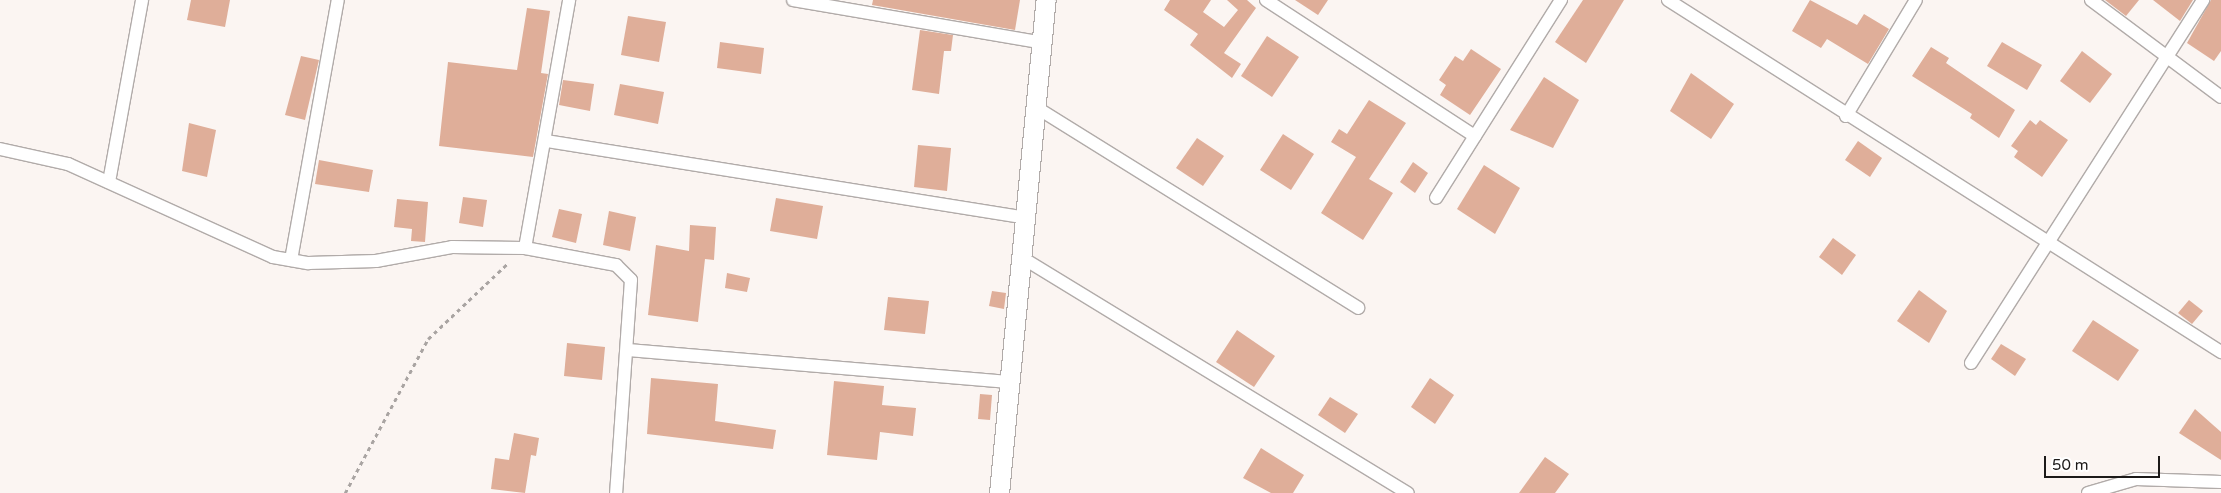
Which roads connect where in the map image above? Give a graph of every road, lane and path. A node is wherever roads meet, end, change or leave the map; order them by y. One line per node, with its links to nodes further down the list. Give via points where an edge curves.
1 (142, 0): 20 (street)
2 (338, 0): 26 (street)
3 (569, 0): 18 (street)
4 (793, 0): 12 (street)
5 (1046, 0): 12 (street)
6 (1266, 0): 17 (street)
7 (1561, 0): 17 (street)
8 (1668, 0): 16 (street)
9 (1916, 0): 16 (street)
10 (2091, 0): 13 (street)
11 (2203, 0): 13 (street)
12 (1040, 42): 15 (street)
13 (2165, 58): 14 (street); 23 (street)
14 (2221, 98)
15 (1034, 106): 22 (street); 27 (street)
16 (1846, 116): 23 (street)
17 (1475, 136): 21 (street)
18 (547, 140): 22 (street); 24 (street)
19 (0, 149): 20 (street, via 68,164)
20 (109, 182): 26 (street, via 273,257)
21 (1436, 198)
22 (1027, 218): 25 (street)
23 (2047, 242): 29 (street); 30 (street)
24 (525, 248): 26 (street, via 452,247 376,261); 28 (street, via 616,265 631,280); 33 (path, via 428,339)
25 (1021, 257): 31 (street); 36 (street)
26 (291, 260)
27 (1358, 308)
28 (628, 350): 31 (street); 34 (street)
29 (2221, 352)
30 (1970, 363)
31 (1009, 382): 35 (street)
32 (2221, 482): 37 (street, via 2136,479)
33 (345, 493)
34 (616, 493)
35 (999, 493)
36 (1408, 493)
37 (2088, 493)

